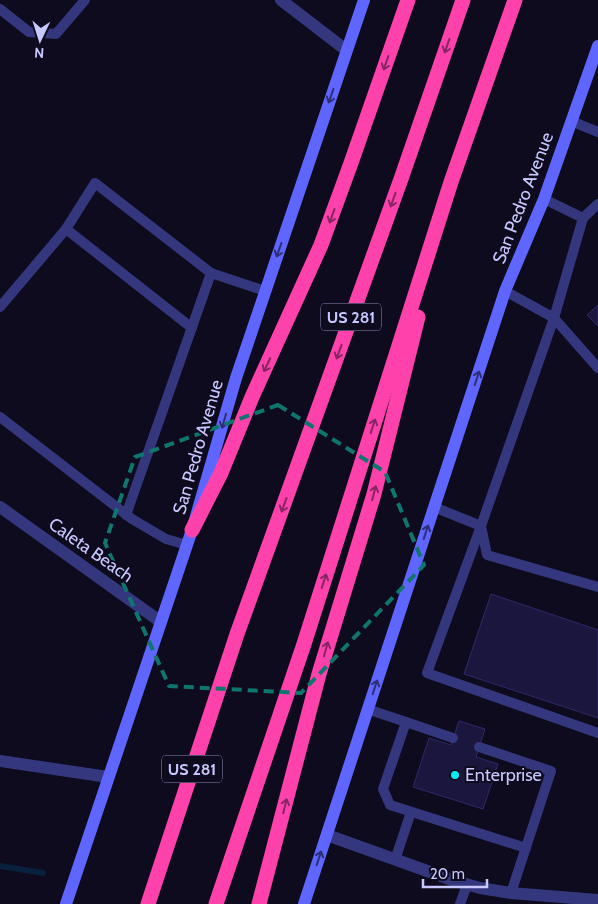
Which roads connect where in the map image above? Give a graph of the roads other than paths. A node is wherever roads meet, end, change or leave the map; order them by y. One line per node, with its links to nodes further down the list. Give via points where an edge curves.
1 (85, 0): 7 (lane, via 56,34 29,32)
2 (281, 0): 9 (street)
3 (364, 0): 9 (main road, San Pedro Avenue)
4 (408, 0): 30 (highway, one-way to 30, via 321,245 221,473)
5 (463, 0): 50 (highway, US 281, one-way to 50, via 237,634)
6 (515, 0): 13 (highway, US 281)
7 (0, 9)
8 (598, 46): 10 (main road, San Pedro Avenue)
9 (346, 50): 19 (main road, San Pedro Avenue, one-way to 19)
10 (594, 70): 11 (main road, San Pedro Avenue)
11 (572, 121): 12 (lane); 14 (main road, San Pedro Avenue)
12 (598, 132)
13 (451, 182): 51 (highway, US 281, one-way to 13, via 304,644); 52 (highway, one-way to 13, via 319,674 374,494)
14 (544, 199): 16 (lane); 20 (main road, San Pedro Avenue)
15 (598, 204): 16 (lane)
16 (583, 218): 22 (lane)
17 (66, 230): 18 (lane, via 95,183); 21 (lane); 23 (lane)
18 (211, 273): 19 (lane); 23 (lane)
19 (265, 291): 30 (main road, San Pedro Avenue, one-way to 30)
20 (505, 291): 22 (lane); 27 (main road, San Pedro Avenue, one-way to 20)
21 (0, 307)
22 (554, 318): 24 (lane); 29 (lane)
23 (192, 328): 28 (lane)
24 (598, 368)
25 (0, 418): 28 (lane)
26 (0, 507): 33 (street, Caleta Beach)
27 (434, 508): 29 (lane); 34 (main road, San Pedro Avenue, one-way to 27)
28 (126, 515): 31 (lane, via 166,539)
29 (481, 526): 32 (lane, via 487,555); 36 (lane, via 427,673)
30 (192, 530): 31 (main road, San Pedro Avenue)
31 (187, 545): 33 (main road, San Pedro Avenue)
32 (598, 587)
33 (162, 622): 40 (main road, San Pedro Avenue)
34 (368, 709): 35 (lane); 42 (main road, San Pedro Avenue)
35 (406, 722): 37 (lane); 41 (lane, via 383,789 390,804)
36 (598, 733)
37 (453, 738)
38 (479, 747): 43 (lane, via 551,771)
39 (0, 762): 40 (street)
40 (108, 777): 49 (main road, San Pedro Avenue)
41 (412, 812): 43 (lane); 44 (lane)
42 (327, 835): 44 (street); 53 (main road, San Pedro Avenue, one-way to 42)
43 (526, 848): 46 (lane)
44 (395, 860): 45 (street)
45 (467, 884): 46 (street); 54 (lane)
46 (511, 893): 47 (street)
47 (568, 900): 48 (street)
48 (598, 900)
49 (66, 904)
50 (148, 904)
51 (216, 904)
52 (260, 904)
53 (304, 904)
54 (460, 904)

